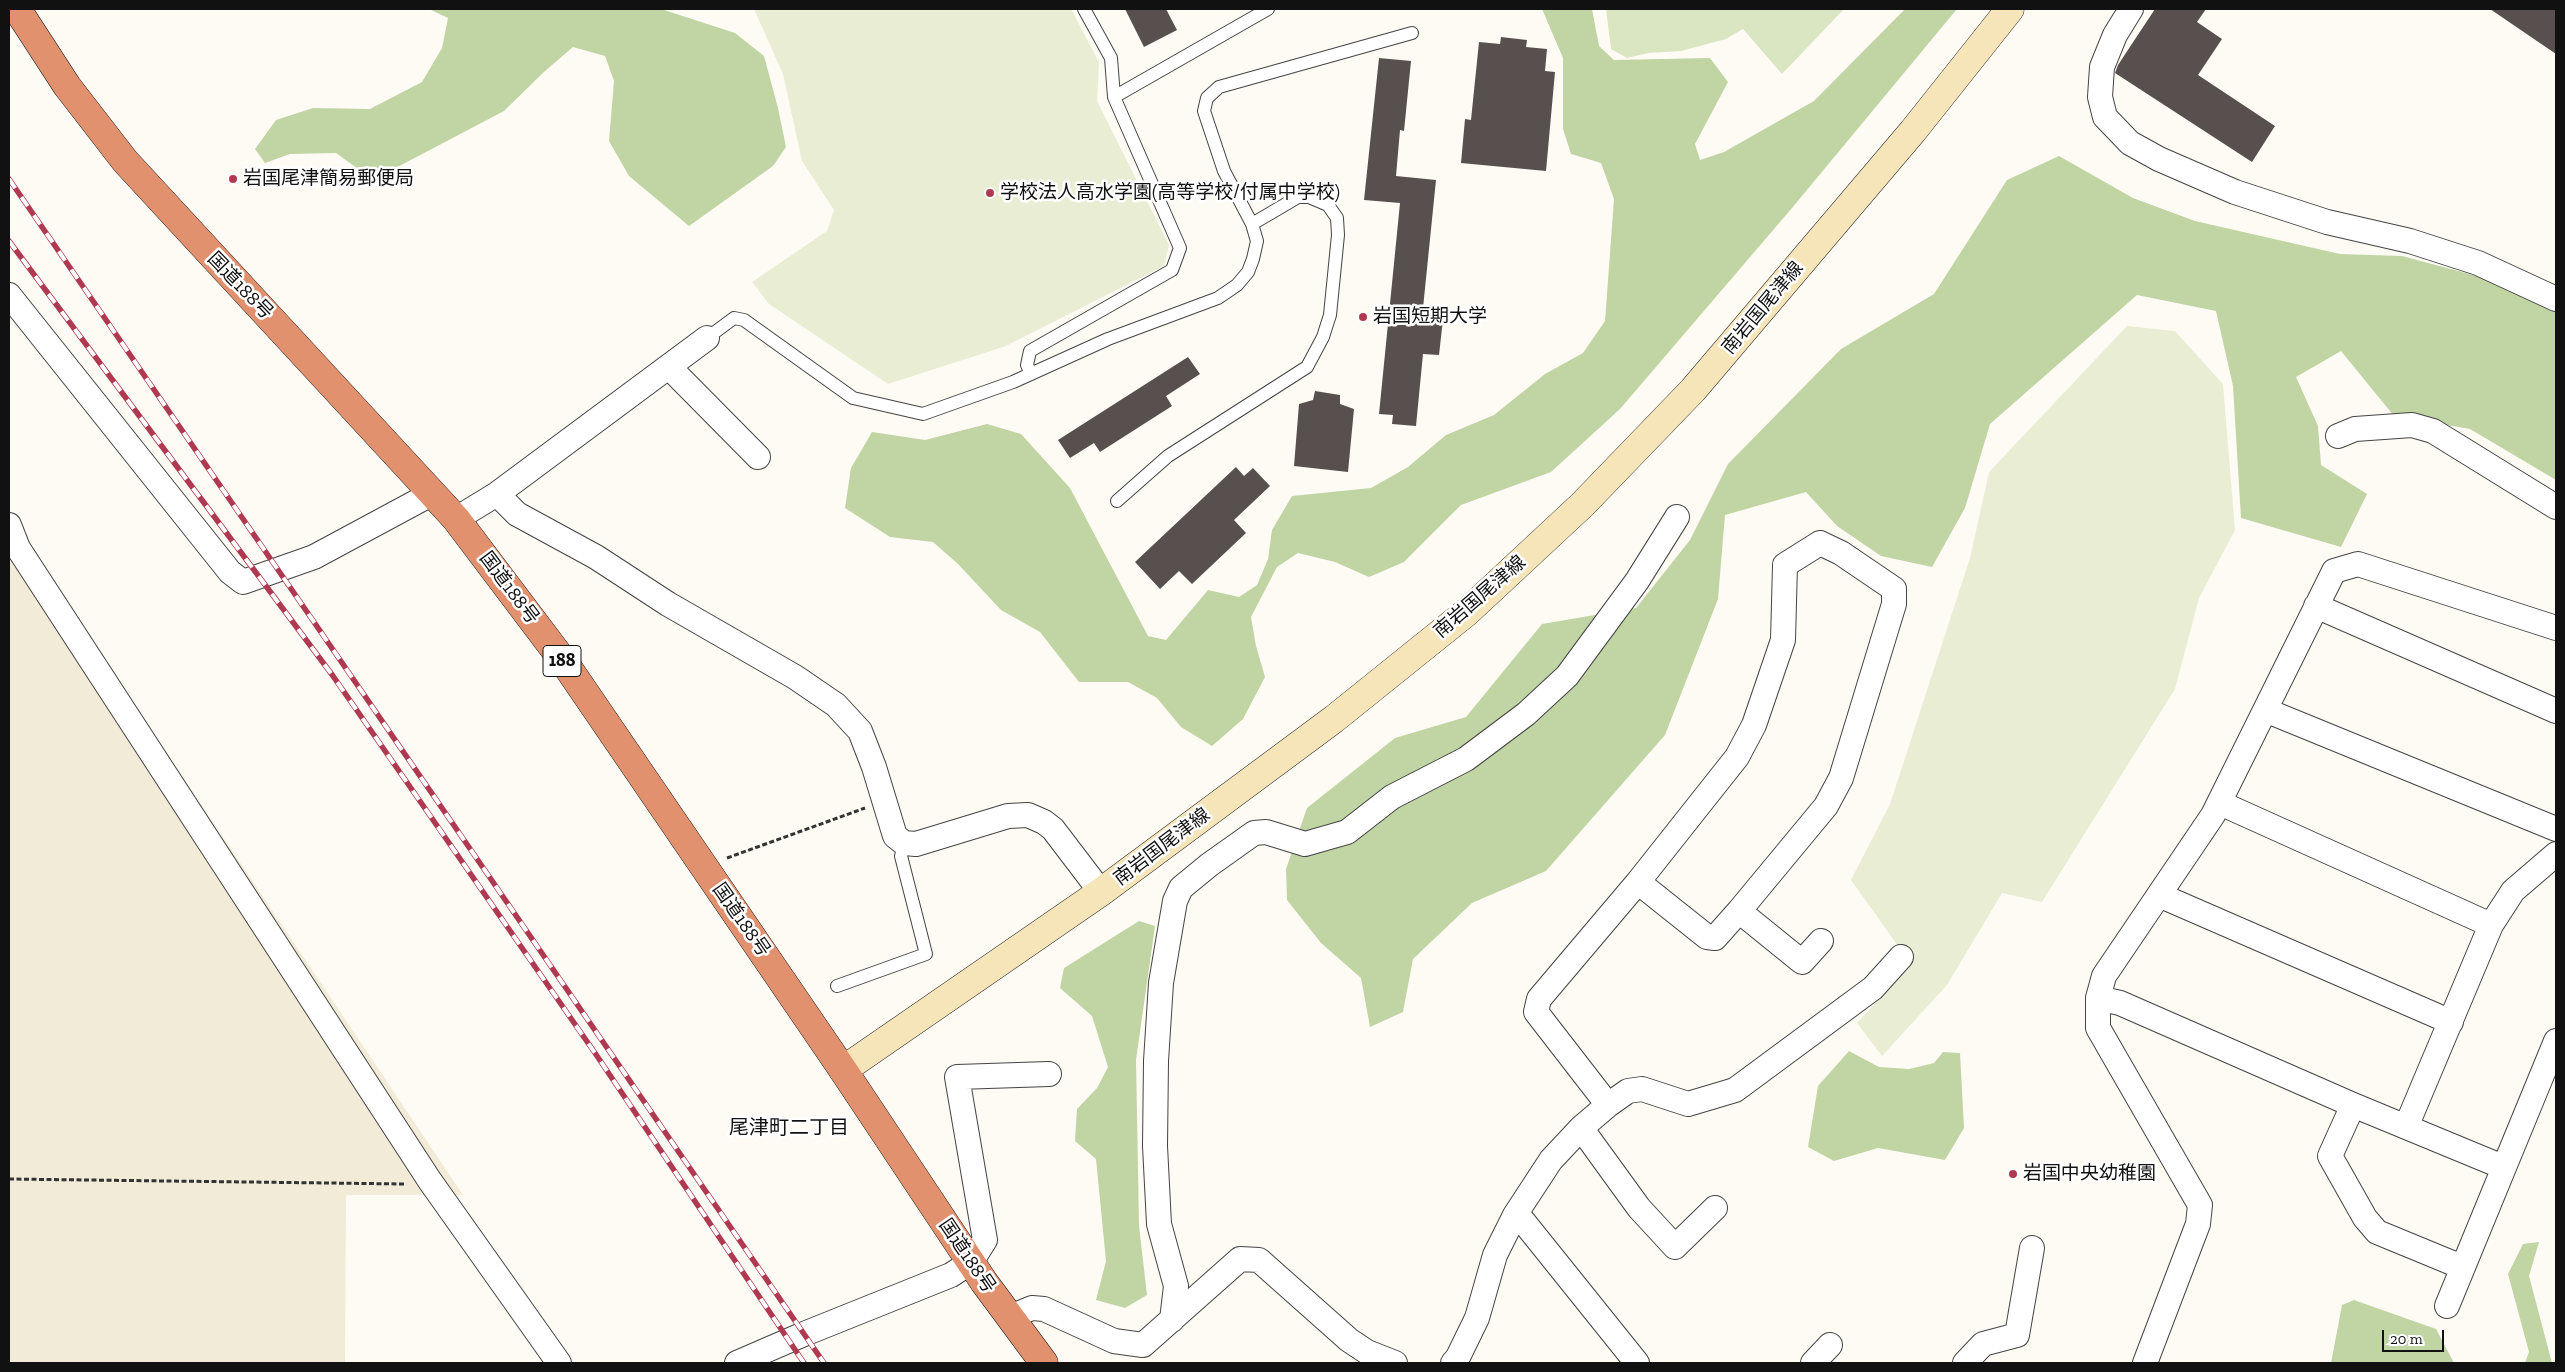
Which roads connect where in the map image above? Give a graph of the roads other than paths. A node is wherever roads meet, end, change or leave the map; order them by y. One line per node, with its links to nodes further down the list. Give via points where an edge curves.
1 (17, 9): 16 (highway, 国道188号 / 188, via 67,86 125,161)
2 (1084, 9): 7 (lane, via 1111,58)
3 (1268, 9): 7 (lane)
4 (2010, 9): 32 (main road, 南岩国尾津線, via 1913,131 1693,390 1582,505 1467,612 1334,718)
5 (2131, 9): 10 (street, via 2114,35 2102,67 2100,97 2105,117 2130,142 2159,159 2235,192 2327,222 2410,241 2478,263)
6 (1412, 33): 8 (lane, via 1219,88 1207,98 1204,111 1224,171)
7 (1114, 97): 13 (lane, via 1180,248 1172,270 1030,351 1027,365)
8 (1252, 224): 13 (lane, via 1257,241 1254,259 1237,285 1218,298 1108,339); 18 (lane, via 1298,197 1309,197 1328,205 1337,218 1330,315 1323,337 1307,367 1168,456)
9 (9, 295): 16 (street, via 230,572 243,582 314,557)
10 (2556, 299)
11 (707, 338): 12 (street); 13 (lane, via 734,318 744,320 853,398 923,414)
12 (669, 367): 15 (street); 17 (street)
13 (1031, 374)
14 (2338, 436): 19 (street, via 2355,429 2412,425 2433,431)
15 (758, 457)
16 (433, 493): 21 (highway, 国道188号 / 188)
17 (497, 494): 21 (street); 29 (street, via 517,514 596,557 836,705 860,731 894,836)
18 (1118, 501)
19 (2556, 507)
20 (1677, 517): 56 (street, via 1637,581 1567,676 1526,714 1466,759 1392,796 1347,832 1306,844 1266,832 1254,833 1181,888 1175,901 1161,983 1156,1062 1155,1146 1159,1224 1176,1286)
21 (456, 519): 42 (highway, 国道188号 / 188, via 564,662)
22 (9, 525): 59 (street, via 18,548 430,1181)
23 (2316, 606): 24 (street, via 2334,571 2358,564); 25 (street); 26 (street)
24 (2556, 628)
25 (2265, 710): 27 (street); 28 (street)
26 (2556, 711)
27 (2220, 803): 33 (street); 35 (street)
28 (2556, 829)
29 (904, 843): 32 (street, via 916,844 1008,816 1028,815 1052,829); 38 (lane, via 901,856 926,954)
30 (2556, 854): 35 (street, via 2513,892)
31 (1638, 882): 34 (street, via 1707,938 1715,938); 34 (street, via 1737,757 1754,725 1783,640 1785,565 1820,543 1841,553 1894,589 1894,604 1842,778 1826,806); 44 (street, via 1539,999 1536,1012)
32 (1101, 892): 42 (main road, 南岩国尾津線)
33 (2159, 895): 39 (street, via 2104,976); 40 (street)
34 (1739, 911): 36 (street, via 1802,962)
35 (2492, 925): 40 (street)
36 (1821, 941)
37 (1901, 957): 44 (street, via 1873,988 1735,1090 1688,1104 1642,1089 1628,1091)
38 (837, 986)
39 (2098, 998): 45 (street, via 2120,1003); 68 (street, via 2098,1028 2200,1205 2198,1224)
40 (2451, 1022): 46 (street)
41 (2556, 1041): 48 (street)
42 (843, 1070): 52 (highway, 国道188号 / 188)
43 (1049, 1074): 52 (street, via 957,1076 985,1240)
44 (1608, 1105): 47 (street)
45 (2353, 1105): 46 (street); 53 (street, via 2330,1156 2365,1218 2377,1232)
46 (2406, 1127): 48 (street)
47 (1581, 1128): 49 (street, via 1639,1208 1675,1247); 50 (street, via 1551,1160)
48 (2503, 1167): 53 (street)
49 (1714, 1208)
50 (1515, 1215): 64 (street, via 1495,1254 1477,1318); 65 (street, via 1523,1220)
51 (2032, 1248): 67 (street, via 2017,1335 1983,1344)
52 (971, 1262): 55 (highway, 国道188号 / 188); 60 (street, via 951,1276)
53 (2462, 1267): 54 (street)
54 (2447, 1306)
55 (1010, 1317): 56 (street, via 1032,1308 1044,1309 1114,1341 1143,1345); 61 (highway, 国道188号 / 188)
56 (1172, 1320): 57 (street, via 1240,1259 1259,1260)
57 (1349, 1340): 62 (street, via 1352,1354); 63 (street)
58 (1830, 1345): 66 (street)
59 (559, 1363)
60 (737, 1363)
61 (1044, 1363)
62 (1363, 1363)
63 (1395, 1363)
64 (1452, 1363)
65 (1637, 1363)
66 (1813, 1363)
67 (1965, 1363)
68 (2145, 1363)

